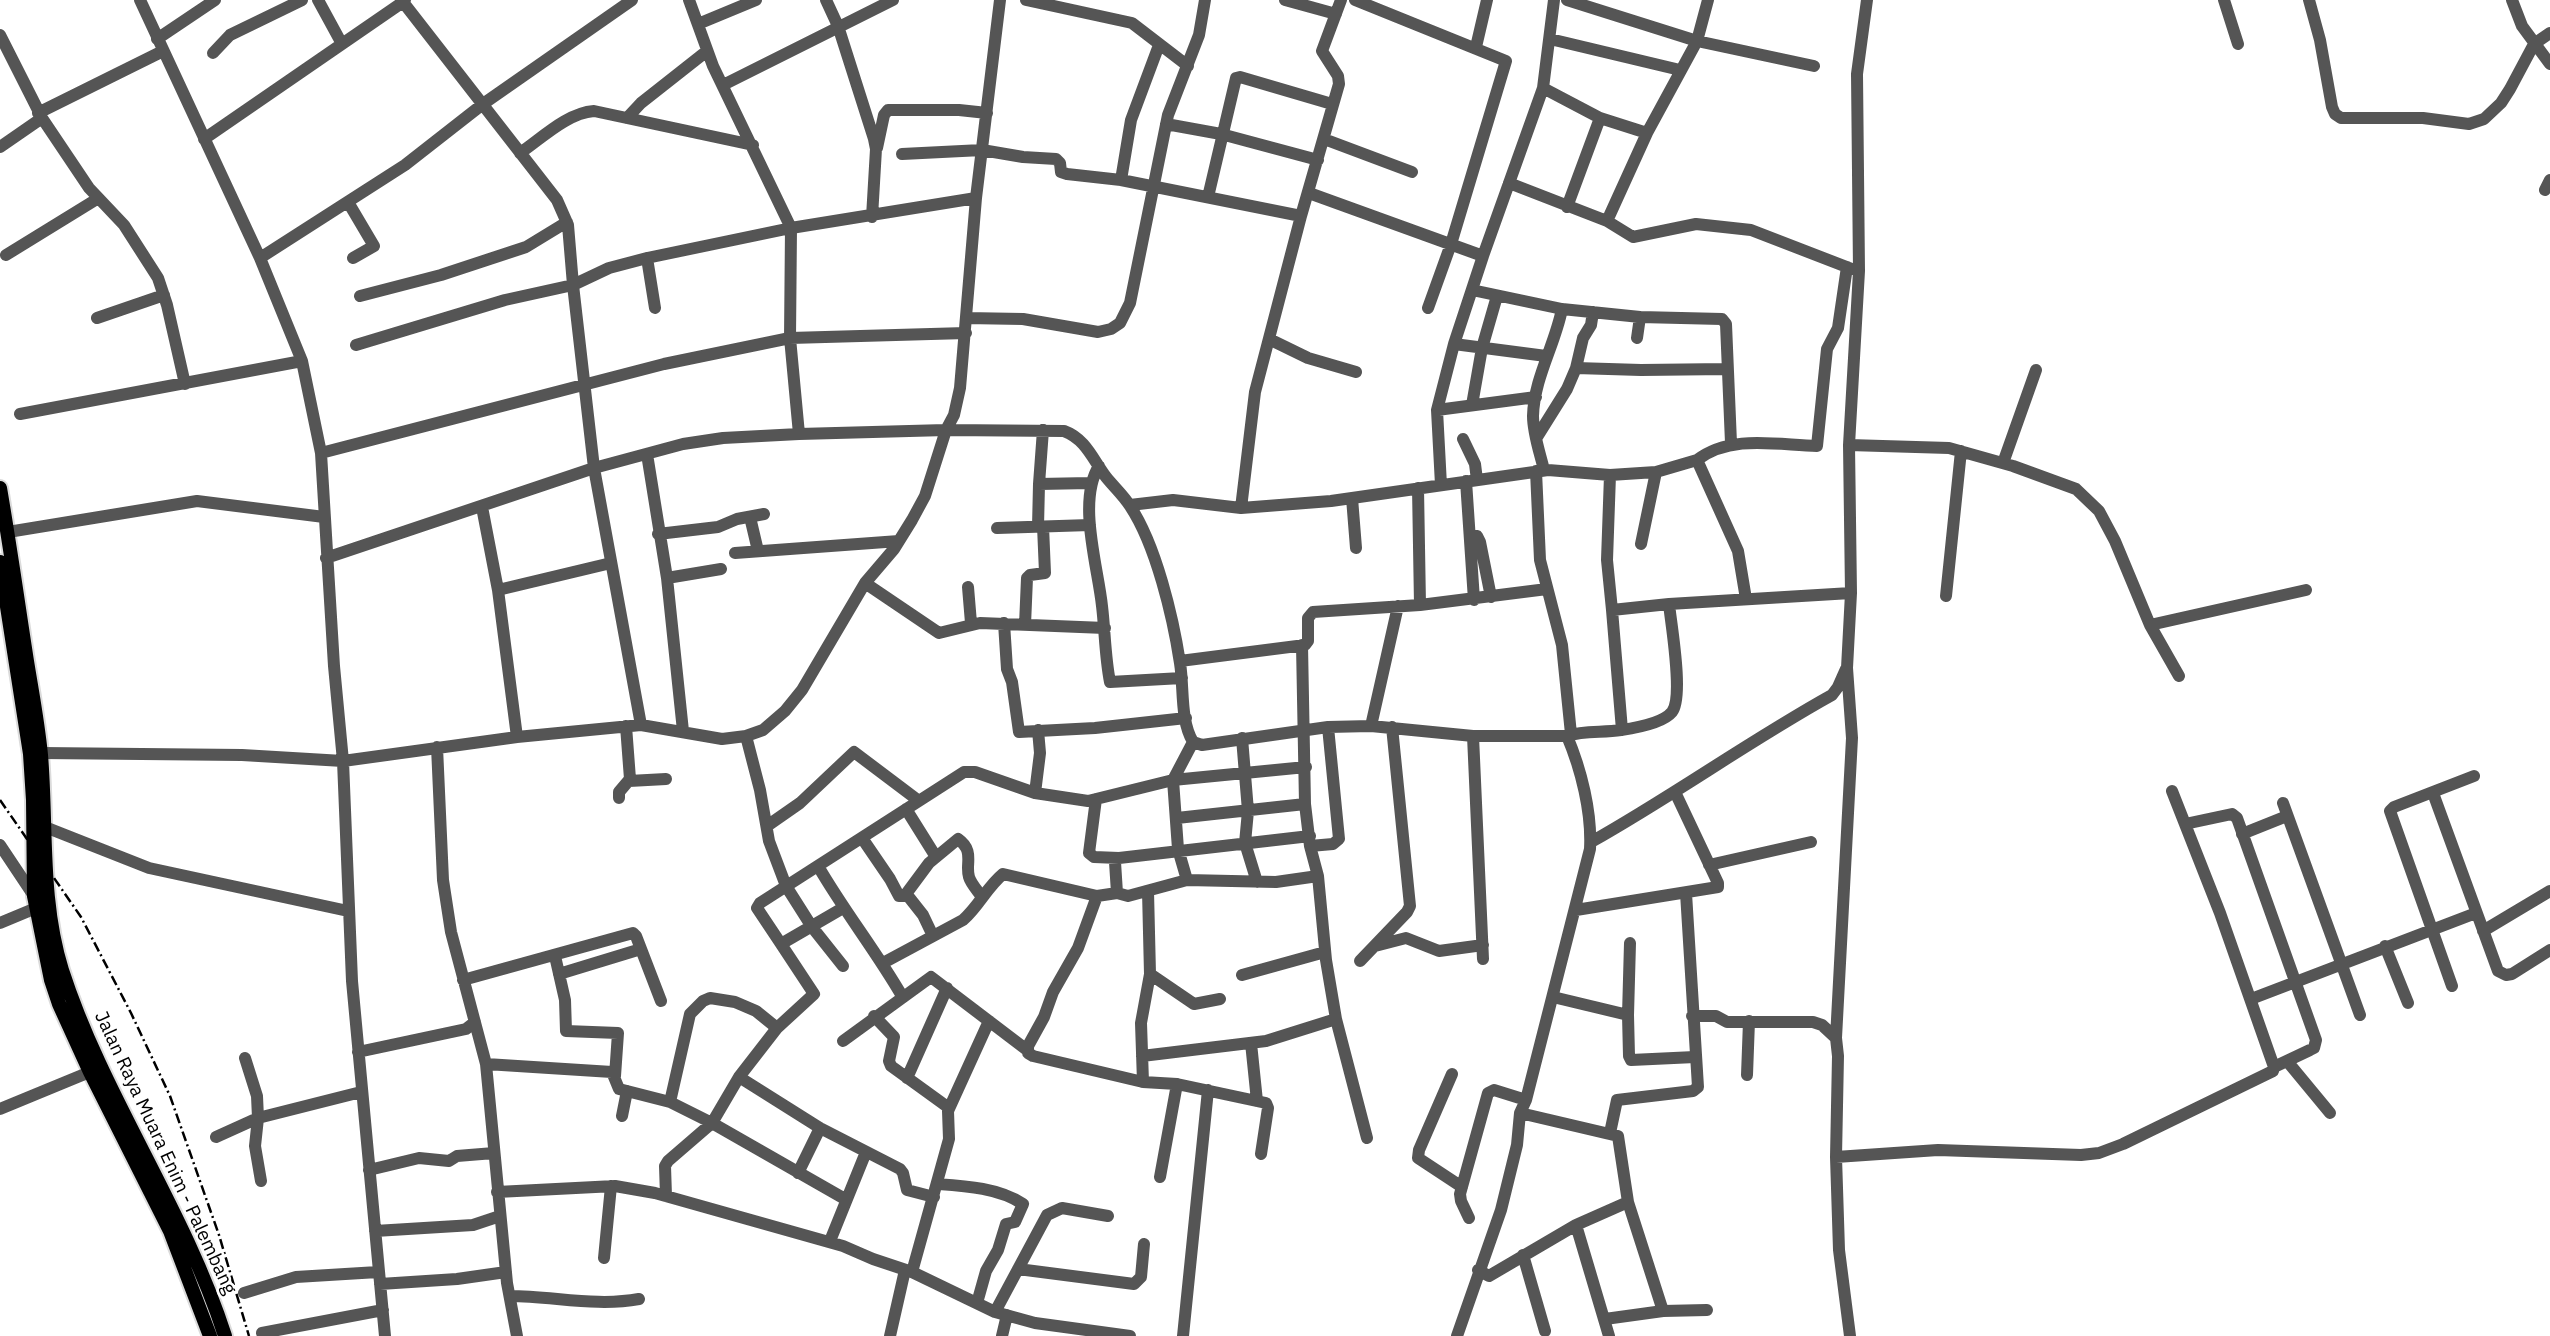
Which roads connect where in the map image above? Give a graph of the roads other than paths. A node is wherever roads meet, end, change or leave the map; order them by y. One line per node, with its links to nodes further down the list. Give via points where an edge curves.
1 (140, 0): 30 (street)
2 (215, 0): 30 (street)
3 (302, 0): 40 (street, via 230,35)
4 (318, 0): 33 (street)
5 (632, 0): 47 (street)
6 (689, 0): 26 (street)
7 (756, 0): 26 (street)
8 (826, 0): 27 (street)
9 (893, 0): 27 (street)
10 (1000, 0): 49 (street)
11 (1026, 0): 36 (street, via 1126,21)
12 (1205, 0): 42 (street)
13 (1285, 0): 25 (street)
14 (1341, 0): 25 (street)
15 (1355, 0): 37 (street)
16 (1487, 0): 37 (street)
17 (1554, 0): 31 (street)
18 (1567, 0): 32 (street)
19 (1708, 0): 32 (street)
20 (2224, 0): 34 (street)
21 (2309, 0): 35 (street, via 2333,107 2341,118 2423,118 2469,124 2484,119 2505,96)
22 (2512, 0): 35 (street)
23 (404, 1): 33 (street); 47 (street)
24 (1863, 1): 86 (street)
25 (1336, 14): 48 (street, via 1322,51 1338,76)
26 (698, 24): 39 (street)
27 (838, 26): 45 (street); 60 (street)
28 (2550, 33): 35 (street)
29 (0, 35): 50 (street)
30 (158, 39): 38 (street)
31 (1549, 39): 44 (street); 46 (street)
32 (1697, 41): 43 (street); 44 (street)
33 (342, 44): 56 (street)
34 (2238, 44)
35 (2534, 44): 41 (street)
36 (1160, 46): 42 (street); 66 (street, via 1131,120)
37 (1476, 47): 80 (street, via 1507,64)
38 (163, 51): 50 (street); 56 (street)
39 (707, 51): 45 (street); 51 (street)
40 (213, 53)
41 (2550, 64)
42 (1188, 66): 53 (street)
43 (1814, 66)
44 (1680, 70): 54 (street)
45 (723, 85): 58 (street)
46 (1543, 88): 52 (street); 67 (street)
47 (483, 104): 62 (street); 73 (street, via 405,165)
48 (1332, 104): 55 (street, via 1238,77); 57 (street)
49 (987, 113): 60 (street, via 888,110); 61 (street)
50 (40, 116): 59 (street); 72 (street)
51 (627, 118): 58 (street); 62 (street, via 582,112)
52 (1600, 118): 54 (street); 74 (street)
53 (1166, 124): 55 (street); 68 (street)
54 (1647, 133): 77 (street)
55 (1221, 134): 64 (street); 70 (street)
56 (204, 139): 83 (street)
57 (1324, 139): 64 (street); 65 (street)
58 (753, 145): 79 (street)
59 (0, 147)
60 (876, 149): 76 (street)
61 (982, 150): 63 (street); 66 (street, via 1056,159 1063,173); 71 (street)
62 (520, 153): 78 (street, via 557,201)
63 (901, 154)
64 (1318, 160): 69 (street)
65 (1412, 172)
66 (1121, 180): 68 (street)
67 (1509, 183): 74 (street); 82 (street)
68 (1154, 186): 70 (street); 98 (street, via 1130,303 1120,323 1098,332 1023,319)
69 (1309, 193): 75 (street); 80 (street)
70 (1208, 197): 75 (street)
71 (976, 198): 76 (street); 98 (street)
72 (97, 199): 81 (street); 89 (street, via 124,225)
73 (348, 202): 83 (street); 84 (street, via 374,246)
74 (1567, 207): 77 (street)
75 (1301, 216): 102 (street)
76 (872, 217): 79 (street)
77 (1607, 221): 86 (street, via 1633,237 1696,224 1751,230)
78 (567, 222): 87 (street); 90 (street, via 526,247)
79 (791, 228): 85 (street); 100 (street)
80 (1451, 244): 82 (street); 92 (street)
81 (6, 255)
82 (1483, 256): 88 (street)
83 (260, 258): 107 (street)
84 (353, 258)
85 (647, 258): 87 (street, via 609,268); 93 (street)
86 (1853, 269): 123 (street, via 1838,328 1827,349 1817,446); 124 (street)
87 (573, 285): 104 (street, via 505,300); 113 (street)
88 (1472, 290): 91 (street); 103 (street)
89 (164, 295): 97 (street); 112 (street)
90 (360, 296)
91 (1497, 296): 94 (street); 105 (street)
92 (1428, 308)
93 (655, 309)
94 (1562, 309): 95 (street); 106 (street)
95 (1594, 312): 96 (street); 108 (street)
96 (1640, 317): 101 (street); 109 (street, via 1722,319)
97 (97, 318)
98 (966, 318): 99 (street)
99 (966, 333): 100 (street); 118 (street, via 960,388)
100 (790, 338): 113 (street); 120 (street)
101 (1637, 338)
102 (1269, 339): 111 (street, via 1308,358); 144 (street, via 1255,392)
103 (1454, 344): 105 (street); 116 (street)
104 (356, 345)
105 (1482, 348): 106 (street); 115 (street)
106 (1546, 356): 114 (street)
107 (302, 361): 112 (street); 126 (street)
108 (1576, 368): 109 (street); 121 (street)
109 (1727, 369): 123 (street)
110 (2036, 370): 129 (street)
111 (1356, 372)
112 (185, 384): 117 (street)
113 (586, 385): 126 (street); 131 (street)
114 (1536, 397): 115 (street); 121 (street)
115 (1472, 405): 116 (street)
116 (1437, 410): 138 (street)
117 (20, 414)
118 (946, 430): 119 (street); 120 (street); 154 (street, via 925,496)
119 (1043, 430): 130 (street, via 1075,436); 137 (street)
120 (799, 434): 127 (street, via 723,438)
121 (1537, 437): 132 (street)
122 (1463, 439): 135 (street, via 1475,464)
123 (1731, 443): 128 (street)
124 (1849, 444): 125 (street); 169 (street)
125 (1961, 451): 129 (street); 170 (street)
126 (321, 453): 146 (street)
127 (647, 454): 131 (street); 152 (street)
128 (1697, 460): 133 (street); 172 (street, via 1738,551)
129 (2003, 463): 181 (street, via 2065,483 2099,511)
130 (1098, 466): 136 (street); 142 (street)
131 (594, 468): 143 (street); 161 (street)
132 (1540, 471): 134 (street); 135 (street); 166 (street, via 1539,554)
133 (1656, 472): 134 (street); 155 (street)
134 (1610, 475): 177 (street, via 1607,560)
135 (1471, 481): 138 (street); 153 (street)
136 (1090, 483): 137 (street); 148 (street)
137 (1039, 484): 149 (street)
138 (1441, 485): 140 (street)
139 (0, 488): 151 (main road, Jalan Raya Muara Enim - Palembang)
140 (1418, 488): 141 (street); 175 (street)
141 (1352, 498): 144 (street); 156 (street)
142 (1130, 505): 144 (street, via 1173,500); 184 (street, via 1154,555)
143 (482, 507): 159 (street); 167 (street)
144 (1241, 508)
145 (764, 514): 147 (street)
146 (324, 517): 151 (street, via 197,501); 159 (street)
147 (750, 517): 152 (street, via 718,527); 157 (street)
148 (1090, 525): 149 (street); 182 (street)
149 (1041, 527): 150 (street); 180 (street, via 1045,573 1027,578)
150 (996, 528)
151 (8, 532): 205 (main road, Jalan Raya Muara Enim - Palembang)
152 (658, 534): 163 (street)
153 (1469, 535): 171 (street, via 1480,542); 173 (street)
154 (899, 541): 157 (street); 164 (street)
155 (1642, 544)
156 (1356, 548)
157 (758, 551): 158 (street)
158 (735, 553)
159 (326, 558): 206 (street)
160 (0, 562): 250 (main road, Jalan Raya Muara Enim - Palembang, via 30,754)
161 (611, 563): 167 (street); 189 (street)
162 (721, 569): 163 (street)
163 (667, 578): 197 (street)
164 (865, 583): 179 (street, via 935,631); 199 (street, via 802,690 772,724)
165 (968, 587): 179 (street)
166 (1547, 589): 171 (street); 198 (street, via 1562,645)
167 (498, 590): 201 (street)
168 (2306, 590): 181 (street)
169 (1851, 593): 172 (street); 185 (street)
170 (1946, 596)
171 (1491, 597): 173 (street)
172 (1746, 599): 174 (street)
173 (1474, 600): 175 (street)
174 (1669, 604): 177 (street); 196 (street, via 1677,678 1675,706 1658,720)
175 (1420, 605): 176 (street)
176 (1398, 606): 183 (street, via 1313,612 1308,618 1308,641); 191 (street)
177 (1612, 610): 196 (street)
178 (1004, 623): 179 (street); 180 (street); 195 (street, via 1018,731)
179 (971, 624)
180 (1025, 625): 182 (street)
181 (2150, 625): 186 (street)
182 (1105, 628): 187 (street, via 1112,683)
183 (1302, 645): 184 (street); 194 (street)
184 (1180, 661): 187 (street)
185 (1847, 668): 214 (street, via 1832,695 1763,733); 296 (street, via 1852,738)
186 (2179, 676)
187 (1182, 678): 188 (street)
188 (1186, 718): 195 (street); 203 (street)
189 (641, 725): 190 (street); 197 (street)
190 (626, 726): 201 (street); 212 (street)
191 (1371, 726): 192 (street); 193 (street)
192 (1328, 727): 194 (street); 229 (street, via 1339,839 1333,844)
193 (1392, 727): 200 (street); 263 (street, via 1410,902 1407,912)
194 (1302, 729): 202 (street); 207 (street)
195 (1038, 730): 215 (street)
196 (1622, 730): 198 (street)
197 (682, 731): 199 (street, via 722,739)
198 (1569, 735): 200 (street); 230 (street)
199 (746, 736): 225 (street)
200 (1474, 736): 262 (street)
201 (517, 737): 204 (street)
202 (1241, 738): 203 (street, via 1202,745); 208 (street)
203 (1193, 742): 211 (street)
204 (437, 747): 206 (street); 277 (street, via 443,880)
205 (41, 753): 206 (street); 226 (main road, Jalan Raya Muara Enim - Palembang)
206 (343, 761): 253 (street)
207 (1306, 767): 208 (street); 220 (street)
208 (1245, 774): 211 (street); 222 (street)
209 (2474, 776): 216 (street)
210 (666, 779): 212 (street)
211 (1173, 780): 218 (street); 223 (street)
212 (629, 781): 217 (street, via 620,789)
213 (2172, 791): 224 (street)
214 (1675, 792): 230 (street); 237 (street)
215 (1035, 793): 218 (street); 219 (street, via 970,771)
216 (2433, 793): 254 (street); 257 (street, via 2390,811)
217 (619, 798)
218 (1096, 799): 236 (street, via 1089,854)
219 (919, 801): 221 (street); 225 (street, via 854,752 806,799)
220 (1305, 804): 222 (street); 229 (street)
221 (906, 809): 228 (street); 235 (street)
222 (1248, 811): 223 (street); 232 (street)
223 (1177, 818): 234 (street)
224 (2185, 824): 227 (street, via 2232,814); 284 (street)
225 (767, 826): 242 (street)
226 (45, 827): 253 (street, via 149,868); 307 (main road, Jalan Raya Muara Enim - Palembang, via 56,950)
227 (2242, 834): 272 (street, via 2285,810); 278 (street)
228 (862, 838): 238 (street); 247 (street, via 899,896)
229 (1310, 841): 232 (street); 239 (street)
230 (1591, 842): 252 (street)
231 (1811, 842): 237 (street)
232 (1245, 843): 234 (street); 241 (street)
233 (0, 845): 250 (street)
234 (1178, 849): 236 (street); 240 (street)
235 (936, 857): 247 (street); 249 (street, via 953,841 961,841 970,860 968,876)
236 (1119, 858): 245 (street, via 1115,862)
237 (1709, 865): 246 (street, via 1718,887)
238 (818, 866): 242 (street); 251 (street)
239 (1318, 876): 241 (street); 267 (street)
240 (1187, 880): 241 (street); 243 (street)
241 (1257, 882)
242 (786, 886): 256 (street); 261 (street, via 757,908)
243 (1147, 891): 245 (street); 275 (street)
244 (2550, 891): 258 (street)
245 (1116, 893): 248 (street)
246 (1686, 893): 252 (street); 290 (street)
247 (906, 894): 259 (street)
248 (1097, 895): 249 (street, via 1003,874); 299 (street, via 1078,948)
249 (982, 897): 259 (street, via 963,920)
250 (35, 902): 255 (street); 307 (main road, Jalan Raya Muara Enim - Palembang, via 60,1004)
251 (843, 908): 256 (street); 271 (street)
252 (1576, 910): 282 (street)
253 (348, 911): 300 (street)
254 (2476, 913): 257 (street); 258 (street)
255 (0, 923)
256 (813, 927): 261 (street); 273 (street)
257 (2431, 928): 264 (street); 279 (street)
258 (2483, 931): 266 (street, via 2498,971 2506,975)
259 (933, 936): 271 (street)
260 (1630, 943): 287 (street)
261 (781, 944): 295 (street, via 814,994)
262 (1483, 945): 263 (street, via 1438,951 1406,938); 269 (street)
263 (1374, 946): 270 (street)
264 (2385, 946): 272 (street); 286 (street)
265 (641, 949): 268 (street, via 631,933); 274 (street); 285 (street)
266 (2550, 950)
267 (1325, 952): 276 (street); 291 (street)
268 (555, 956): 274 (street); 277 (street)
269 (1483, 959)
270 (1360, 961)
271 (883, 963): 281 (street)
272 (2340, 963): 278 (street); 288 (street)
273 (843, 966)
274 (559, 974): 310 (street, via 566,1032 618,1034)
275 (1150, 974): 283 (street, via 1194,1004); 301 (street, via 1141,1023)
276 (1242, 975)
277 (463, 980): 294 (street)
278 (2296, 981): 284 (street); 304 (street, via 2316,1043)
279 (2452, 986)
280 (947, 988): 281 (street, via 930,977); 292 (street); 312 (street)
281 (902, 996): 289 (street)
282 (1553, 997): 287 (street); 318 (street)
283 (1220, 999)
284 (2251, 999): 306 (street)
285 (661, 1001)
286 (2407, 1003)
287 (1628, 1015): 302 (street, via 1631,1060)
288 (2360, 1015)
289 (874, 1016): 297 (street); 312 (street, via 894,1037 890,1064)
290 (1692, 1016): 293 (street); 302 (street)
291 (1336, 1019): 298 (street); 331 (street)
292 (989, 1021): 299 (street); 321 (street)
293 (1749, 1021): 296 (street, via 1813,1022); 309 (street)
294 (475, 1022): 300 (street, via 466,1029); 305 (street)
295 (777, 1028): 311 (street); 320 (street, via 735,1002 703,1001 690,1014)
296 (1836, 1038): 335 (street)
297 (843, 1041)
298 (1251, 1044): 301 (street); 319 (street)
299 (1027, 1050): 313 (street, via 1033,1056)
300 (358, 1052): 317 (street)
301 (1142, 1056): 313 (street)
302 (1695, 1057): 329 (street, via 1696,1090 1618,1100)
303 (245, 1058): 326 (street, via 257,1096)
304 (2287, 1061): 306 (street); 324 (street)
305 (486, 1064): 310 (street, via 611,1071); 333 (street)
306 (2274, 1067): 335 (street, via 2270,1075 2099,1153 1938,1150)
307 (96, 1070): 322 (street); 364 (main road, Jalan Raya Muara Enim - Palembang, via 182,1226); 366 (main road, Jalan Raya Muara Enim - Palembang, via 170,1231)
308 (1452, 1074): 341 (street, via 1418,1158)
309 (1747, 1075)
310 (615, 1076): 316 (street, via 617,1087)
311 (739, 1077): 327 (street); 328 (street)
312 (907, 1078): 321 (street)
313 (1143, 1082): 314 (street)
314 (1177, 1084): 315 (street); 338 (street)
315 (1208, 1090): 319 (street); 381 (street)
316 (627, 1091): 320 (street); 325 (street)
317 (361, 1092): 326 (street); 336 (street)
318 (1526, 1100): 323 (street); 341 (street, via 1489,1090)
319 (1257, 1101): 334 (street, via 1268,1106)
320 (670, 1102): 327 (street)
321 (949, 1108): 342 (street, via 949,1139)
322 (0, 1109)
323 (1520, 1113): 329 (street); 357 (street, via 1501,1210)
324 (2330, 1113)
325 (622, 1116)
326 (258, 1118): 330 (street); 339 (street)
327 (712, 1123): 337 (street); 344 (street, via 668,1161)
328 (820, 1128): 332 (street); 337 (street)
329 (1610, 1133): 346 (street, via 1620,1140)
330 (216, 1137)
331 (1367, 1138)
332 (866, 1152): 342 (street, via 901,1170 907,1190); 345 (street)
333 (494, 1153): 336 (street, via 457,1156 449,1161 419,1158); 343 (street)
334 (1261, 1154)
335 (1836, 1157): 384 (street, via 1839,1250)
336 (369, 1170): 351 (street)
337 (798, 1173): 345 (street)
338 (1160, 1177)
339 (261, 1181)
340 (611, 1186): 343 (street); 344 (street); 355 (street)
341 (1462, 1187): 349 (street, via 1461,1202)
342 (936, 1191): 358 (street); 365 (street, via 965,1186 1023,1204 1015,1222 1006,1224)
343 (497, 1192): 347 (street)
344 (666, 1196): 352 (street)
345 (845, 1199): 352 (street)
346 (1628, 1202): 350 (street); 369 (street)
347 (500, 1216): 351 (street, via 473,1225); 359 (street)
348 (1108, 1216): 356 (street, via 1062,1208 1051,1211)
349 (1469, 1218)
350 (1576, 1225): 354 (street); 371 (street)
351 (375, 1231): 360 (street)
352 (830, 1241): 358 (street)
353 (1144, 1244): 356 (street, via 1141,1277 1135,1284)
354 (1523, 1255): 357 (street, via 1489,1276); 372 (street)
355 (604, 1258)
356 (1018, 1269): 370 (street)
357 (1478, 1270): 382 (street)
358 (909, 1271): 365 (street); 378 (street)
359 (506, 1272): 360 (street, via 457,1279); 362 (street)
360 (379, 1278): 361 (street, via 296,1278); 367 (street)
361 (244, 1293)
362 (510, 1296): 363 (street, via 622,1303); 377 (street)
363 (639, 1299)
364 (213, 1300): 366 (main road); 375 (main road, Jalan Raya Muara Enim - Palembang)
365 (977, 1303): 370 (street)
366 (198, 1305): 374 (main road, Jalan Raya Muara Enim - Palembang)
367 (383, 1310): 373 (street); 376 (street)
368 (1707, 1310): 369 (street)
369 (1663, 1311): 371 (street)
370 (1001, 1313): 379 (street); 380 (street, via 1035,1323)
371 (1605, 1319): 383 (street)
372 (1545, 1331)
373 (262, 1333)
374 (210, 1336)
375 (225, 1336)
376 (386, 1336)
377 (517, 1336)
378 (890, 1336)
379 (1002, 1336)
380 (1130, 1336)
381 (1182, 1336)
382 (1457, 1336)
383 (1609, 1336)
384 (1850, 1336)

